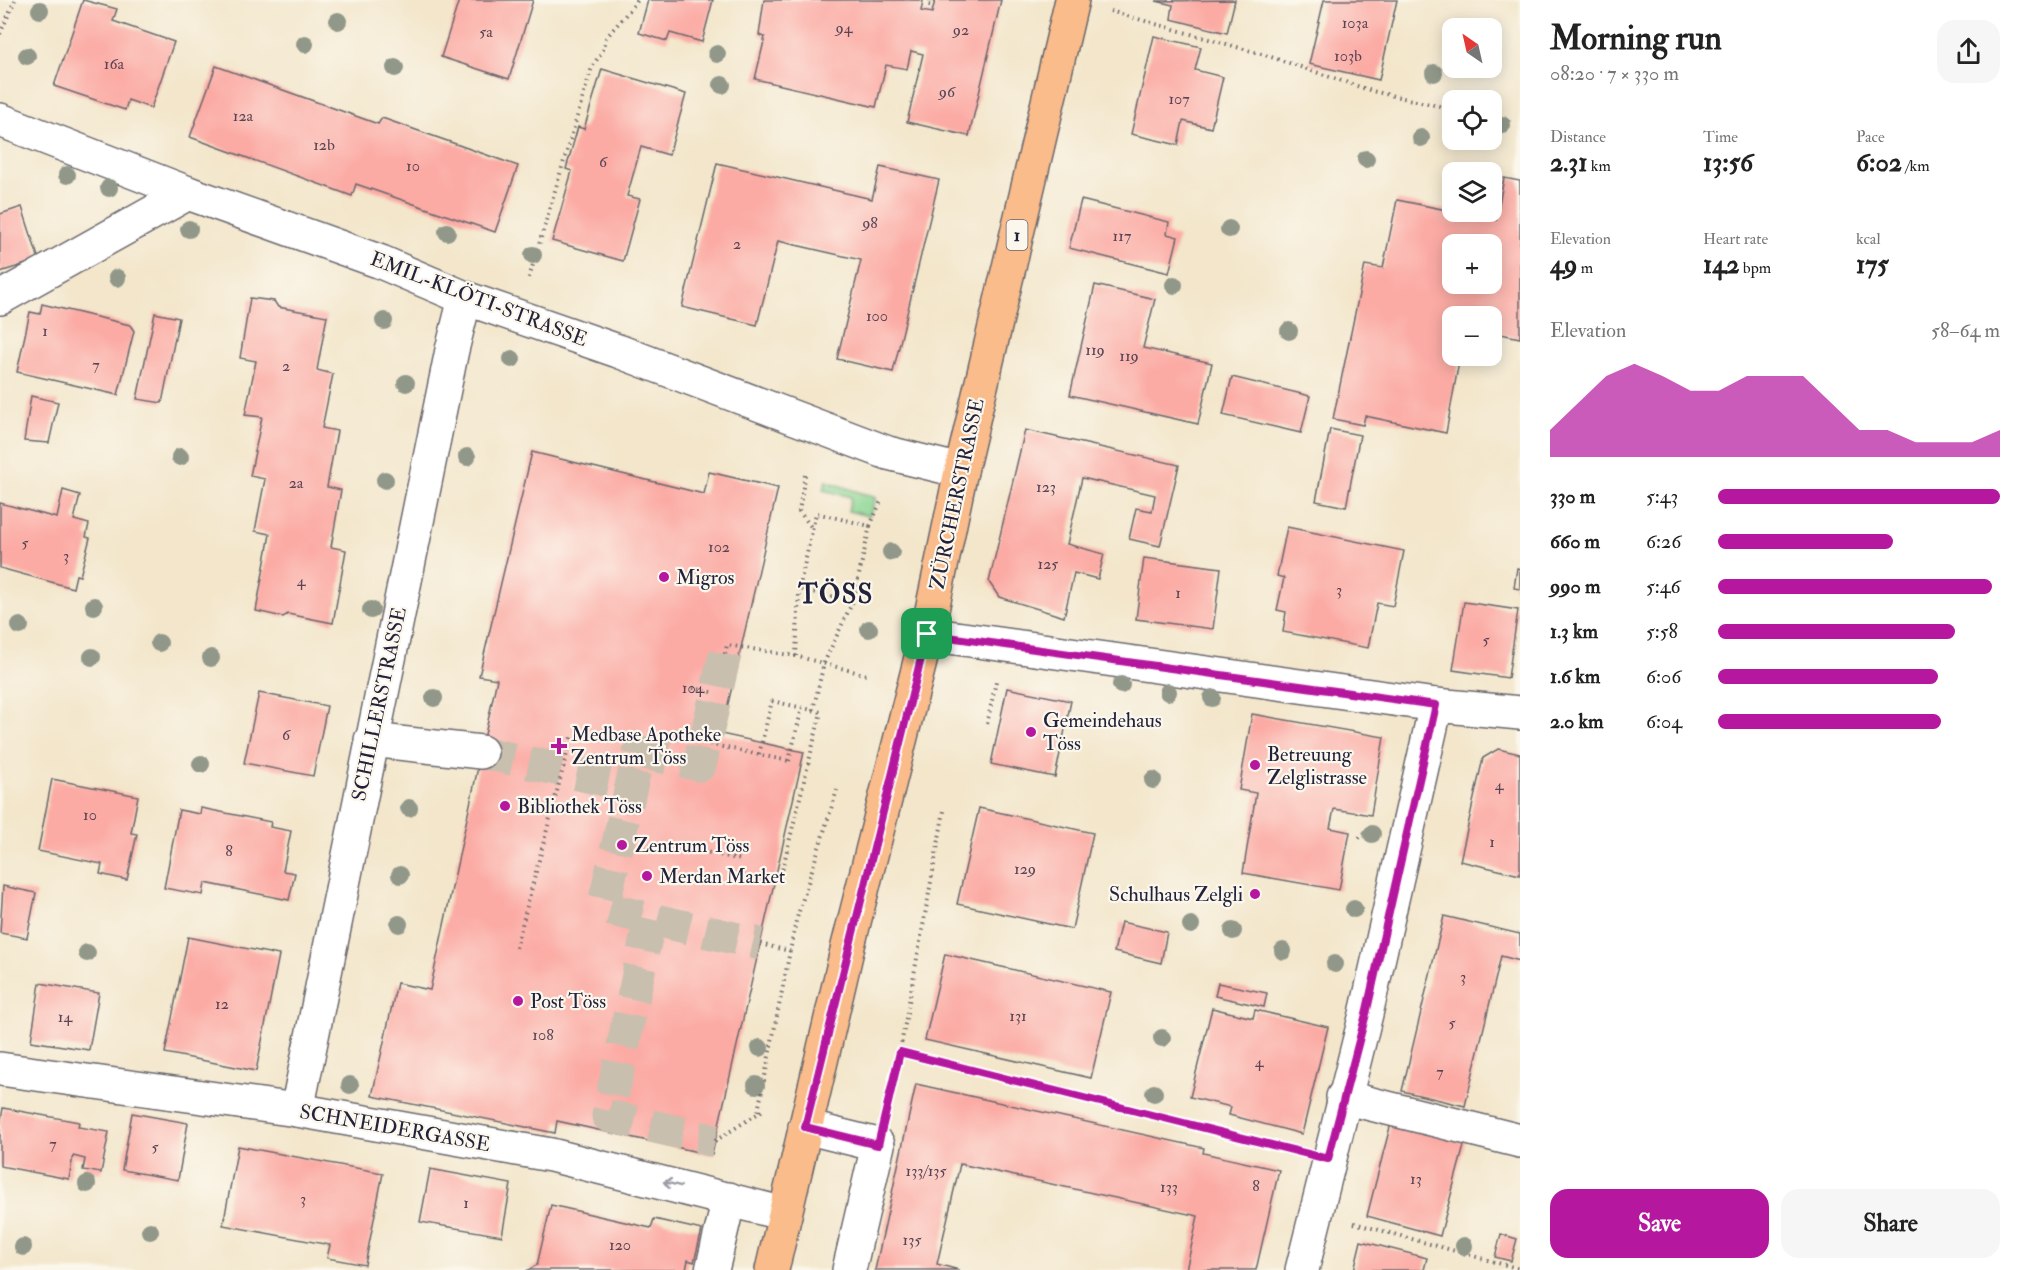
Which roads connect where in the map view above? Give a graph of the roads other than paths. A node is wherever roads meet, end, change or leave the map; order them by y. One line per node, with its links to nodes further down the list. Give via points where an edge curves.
1 (1072, 1): 6 (main road, ZÜRCHERSTRASSE / 1)
2 (0, 120): 3 (street, EMIL-KLÖTI-STRASSE)
3 (188, 193): 4 (street); 5 (street, EMIL-KLÖTI-STRASSE, via 381,262)
4 (0, 298)
5 (465, 298): 6 (street, EMIL-KLÖTI-STRASSE, via 888,453); 10 (street, SCHILLERSTRASSE)
6 (961, 471): 7 (main road, ZÜRCHERSTRASSE / 1)
7 (927, 634): 8 (street); 15 (main road, ZÜRCHERSTRASSE / 1)
8 (1436, 705): 9 (street); 13 (street, via 1366,1014)
9 (1520, 712)
10 (371, 740): 11 (street); 14 (street, SCHILLERSTRASSE)
11 (481, 752)
12 (0, 1069): 14 (street, SCHNEIDERGASSE)
13 (1343, 1097): 16 (street); 22 (street)
14 (297, 1110): 17 (street, SCHNEIDERGASSE, one-way to 14, via 552,1155)
15 (805, 1127): 18 (main road, ZÜRCHERSTRASSE / 1); 21 (street, via 878,1145)
16 (1520, 1142)
17 (729, 1199): 18 (street, SCHNEIDERGASSE); 19 (street)
18 (784, 1214): 20 (main road, ZÜRCHERSTRASSE / 1)
19 (712, 1270)
20 (772, 1270)
21 (849, 1270)
22 (1302, 1270)

